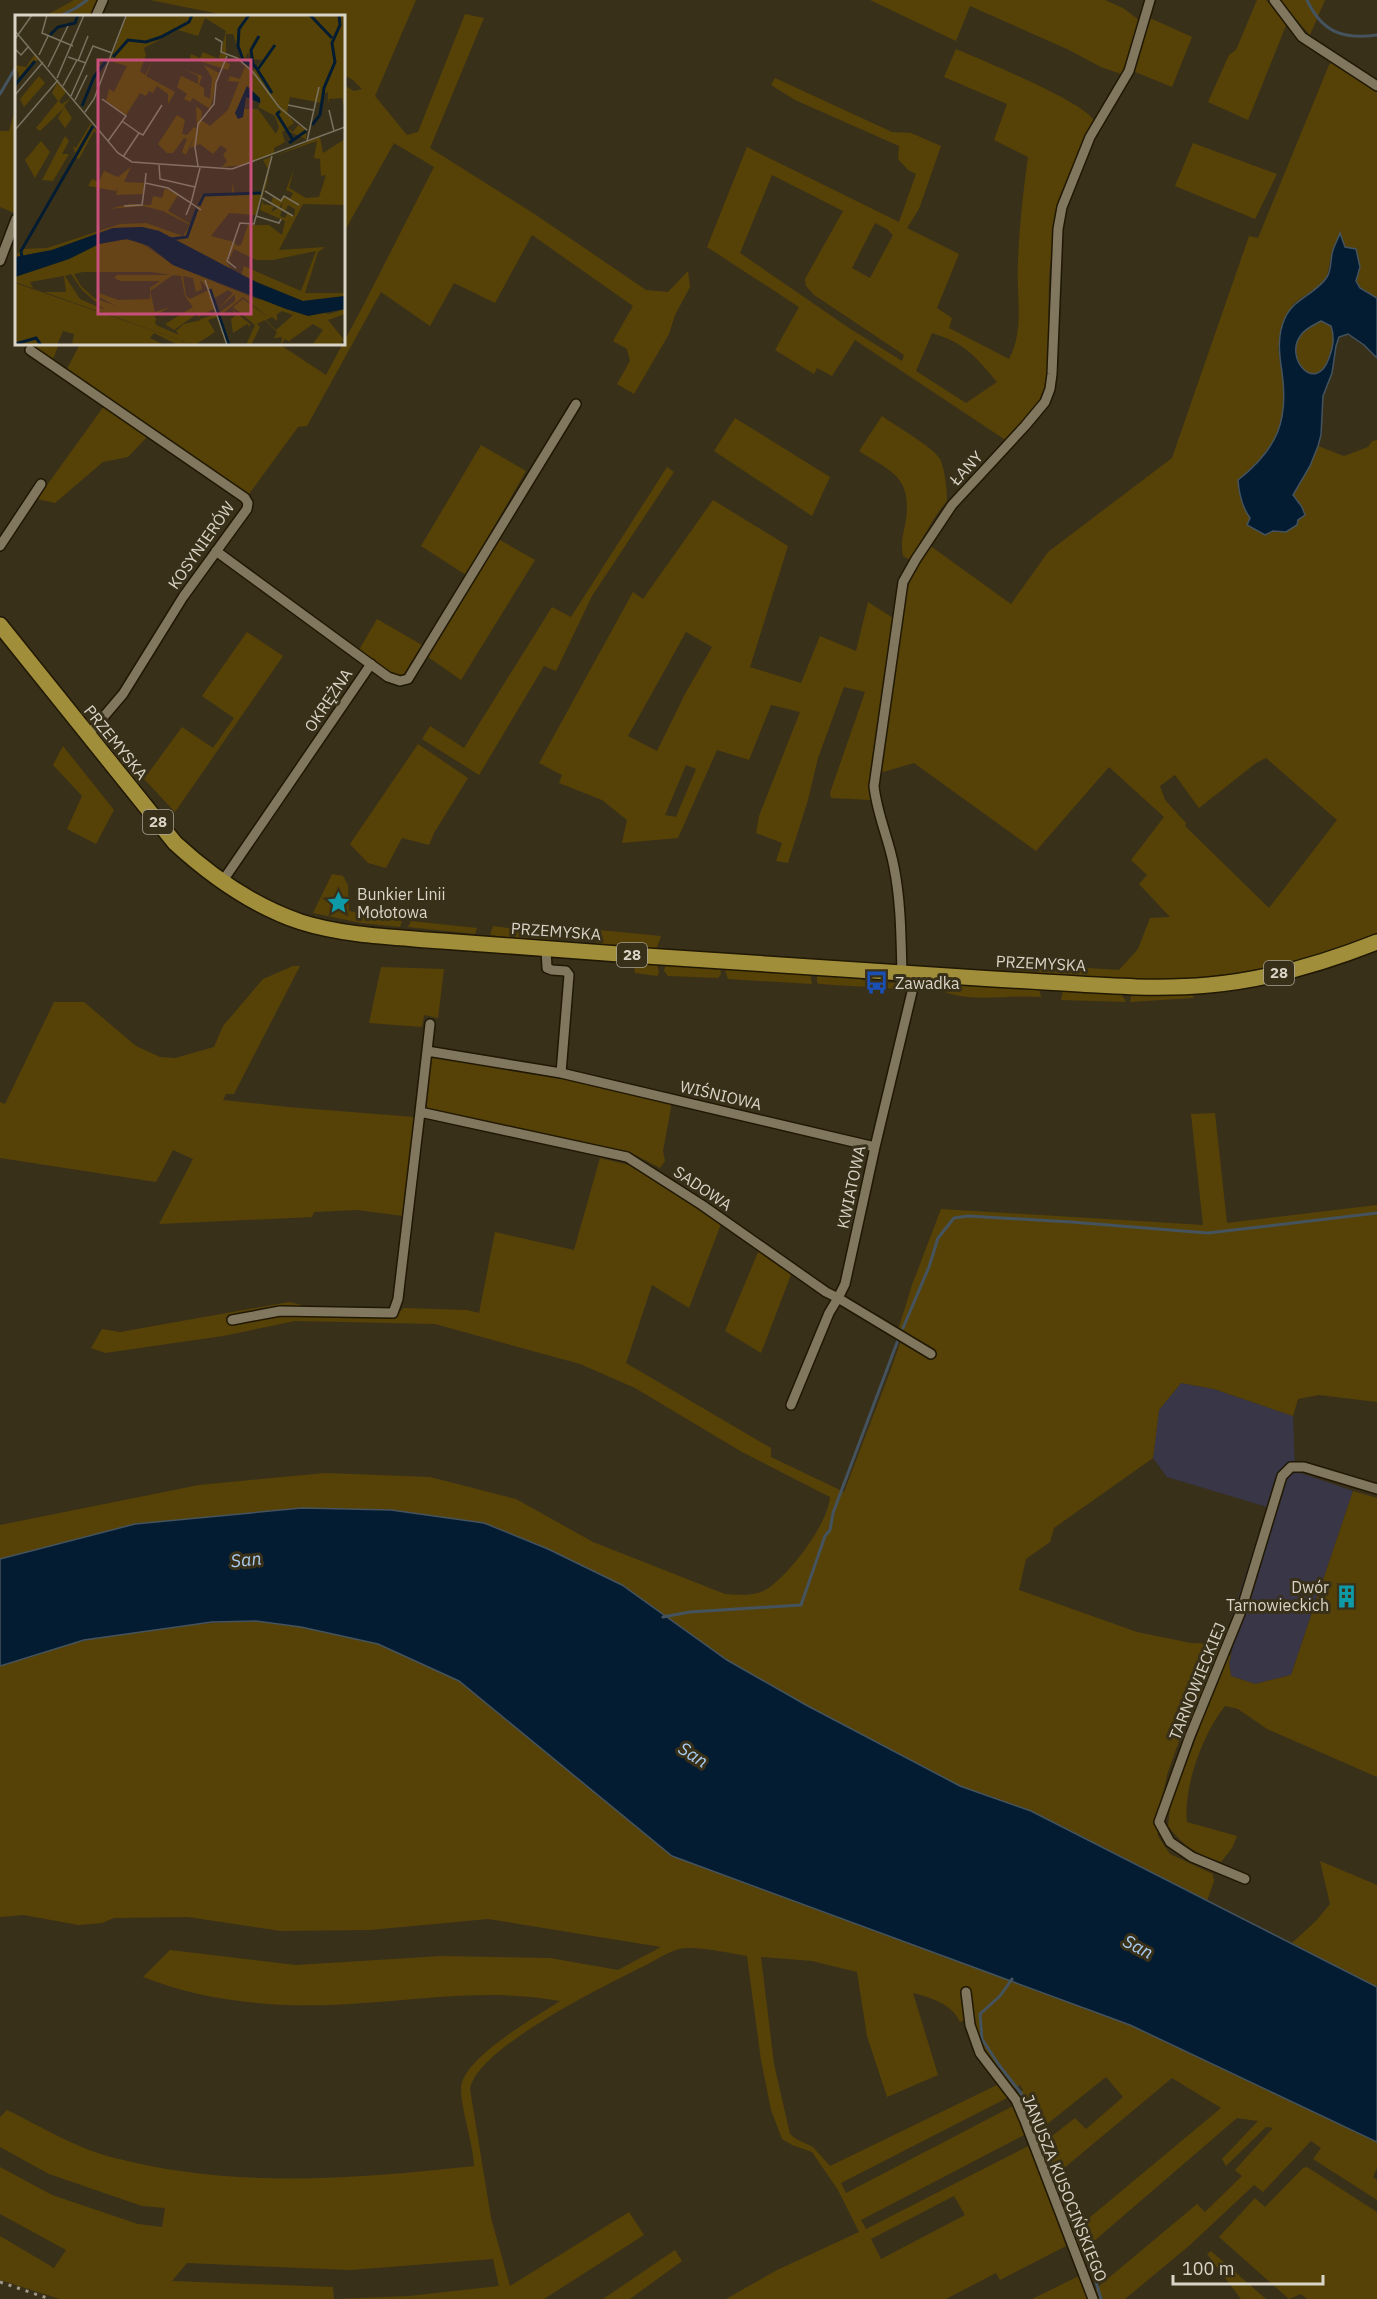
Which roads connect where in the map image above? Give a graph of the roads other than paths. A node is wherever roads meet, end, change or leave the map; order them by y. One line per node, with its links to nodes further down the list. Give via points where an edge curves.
1 (103, 0): 4 (street)
2 (1150, 0): 19 (street, ŁANY, via 1128,71 1090,137 1062,207 1052,374 1045,402 952,505 903,582 874,786 894,865)
3 (1274, 0): 5 (street, via 1302,37)
4 (96, 15)
5 (1377, 86)
6 (15, 222): 7 (street)
7 (0, 261)
8 (30, 350): 12 (street, KOSYNIERÓW, via 245,498 247,509)
9 (576, 404): 14 (street, via 408,679 388,677)
10 (41, 484): 11 (street)
11 (0, 546)
12 (216, 551): 14 (street, OKRĘŻNA); 15 (street, KOSYNIERÓW, via 123,694)
13 (0, 626): 15 (main road, PRZEMYSKA / 28, via 44,673)
14 (371, 664): 16 (street, OKRĘŻNA)
15 (88, 735): 16 (main road, PRZEMYSKA / 28, via 175,843)
16 (222, 882): 18 (main road, PRZEMYSKA / 28, via 263,907 329,928)
17 (1377, 942): 19 (main road, PRZEMYSKA / 28, via 1291,970 1212,985 1152,987)
18 (546, 949): 19 (main road, PRZEMYSKA / 28); 22 (street, via 548,968 569,975)
19 (909, 974): 24 (street, KWIATOWA)
20 (430, 1024): 21 (street)
21 (427, 1051): 22 (street, WIŚNIOWA); 23 (street)
22 (561, 1073): 24 (street, WIŚNIOWA)
23 (420, 1112): 25 (street, SADOWA, via 627,1157); 26 (street, via 398,1299 393,1313 280,1311)
24 (875, 1147): 25 (street, KWIATOWA, via 846,1284)
25 (838, 1298): 27 (street); 28 (street)
26 (232, 1320)
27 (932, 1354)
28 (790, 1406)
29 (1377, 1489): 30 (street, TARNOWIECKIEJ, via 1304,1467 1291,1467 1282,1476 1242,1611 1159,1822 1170,1842 1192,1857)
30 (1245, 1879)
31 (966, 1992): 32 (street, JANUSZA KUSOCIŃSKIEGO, via 975,2041 1016,2100 1027,2123)
32 (1093, 2299)

